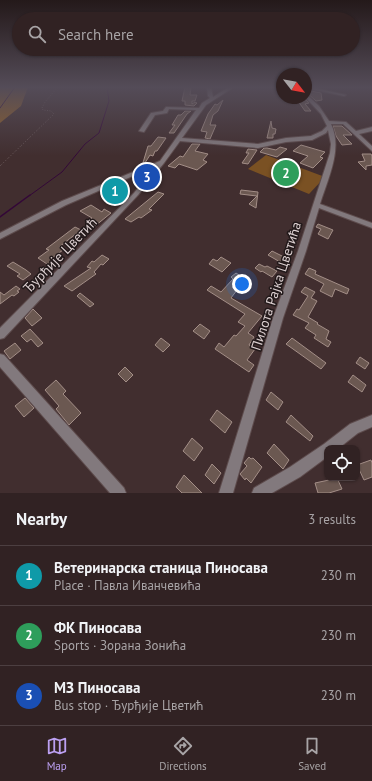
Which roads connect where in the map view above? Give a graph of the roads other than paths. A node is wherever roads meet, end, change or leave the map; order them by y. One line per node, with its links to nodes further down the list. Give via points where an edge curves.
1 (166, 110): 6 (street, via 153,114)
2 (199, 110): 8 (street, Ђурђије Цветић)
3 (316, 110): 4 (street)
4 (329, 128): 7 (street, via 344,123); 8 (street, via 307,140 286,140 258,146); 13 (street, Пилота Рајка Цветића, via 333,153)
5 (372, 129): 7 (street)
6 (142, 131)
7 (356, 133): 9 (street)
8 (178, 139): 10 (street, Ђурђије Цветић)
9 (372, 149)
10 (162, 162): 11 (street); 12 (street, Ђурђије Цветић)
11 (143, 169): 12 (street); 15 (street, via 64,203)
12 (154, 172): 16 (street, Ђурђије Цветић, via 111,222)
13 (317, 205): 14 (street); 22 (street, Пилота Рајка Цветића, via 278,318)
14 (372, 226)
15 (0, 236)
16 (0, 335)
17 (0, 360): 21 (street)
18 (372, 421): 19 (street, via 354,428)
19 (333, 445)
20 (324, 452): 23 (street)
21 (119, 493)
22 (226, 493)
23 (259, 493)

